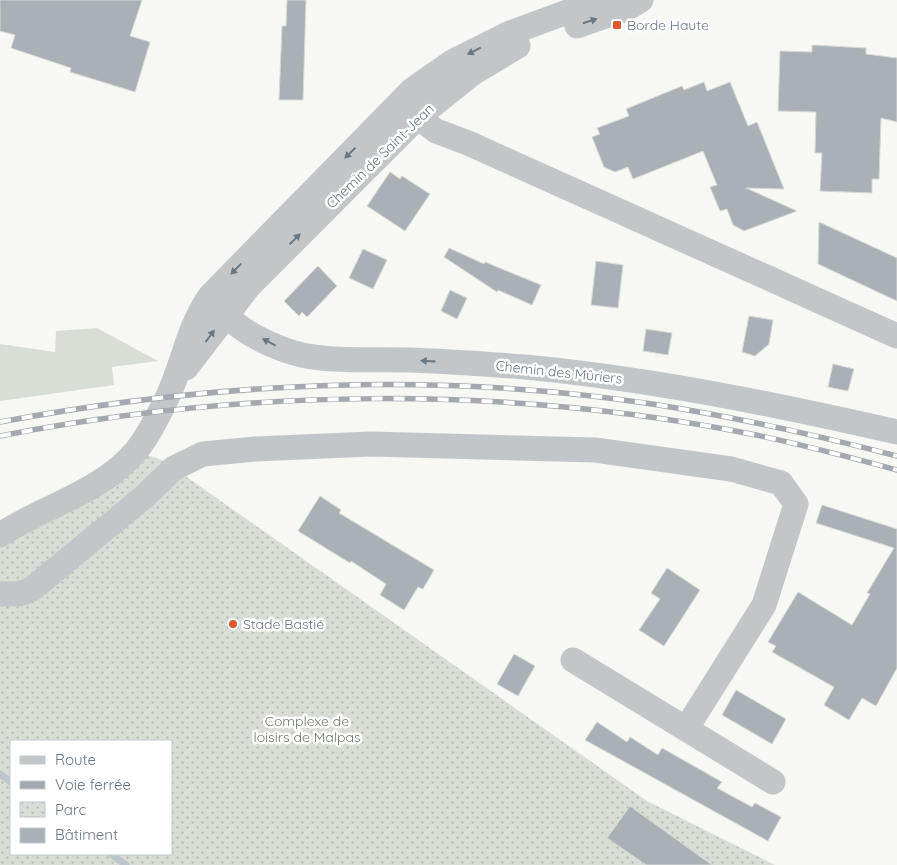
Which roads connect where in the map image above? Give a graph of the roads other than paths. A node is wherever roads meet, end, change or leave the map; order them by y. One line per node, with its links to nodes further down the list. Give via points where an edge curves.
1 (600, 0): 3 (street, Chemin de Saint-Jean, one-way to 3, via 510,32 452,62)
2 (641, 0): 4 (street, Chemin de Saint-Jean, one-way to 2, via 506,52 533,39 608,16)
3 (412, 90): 5 (street); 9 (street, Chemin de Saint-Jean, one-way to 9, via 210,296 196,319)
4 (450, 90): 5 (street, Chemin de Saint-Jean); 6 (street, via 449,120)
5 (418, 116): 6 (street, via 436,132); 7 (street, Chemin de Saint-Jean, one-way to 5, via 257,279)
6 (468, 144): 8 (street)
7 (227, 314): 9 (street, Chemin de Saint-Jean, one-way to 7); 10 (street, Chemin des Mûriers, one-way to 7, via 724,394 575,372 477,363 330,359 303,355 271,344 232,321)
8 (897, 336)
9 (173, 386): 11 (street, Chemin de Saint-Jean, via 144,440 121,466 90,487)
10 (897, 432)
11 (0, 535)
12 (0, 594): 14 (street, via 19,594 32,589 145,496 174,468 203,454 255,449 400,445 594,450 731,469 782,483 796,504 764,605)
13 (573, 660): 14 (street)
14 (686, 729): 15 (street)
15 (773, 782)

